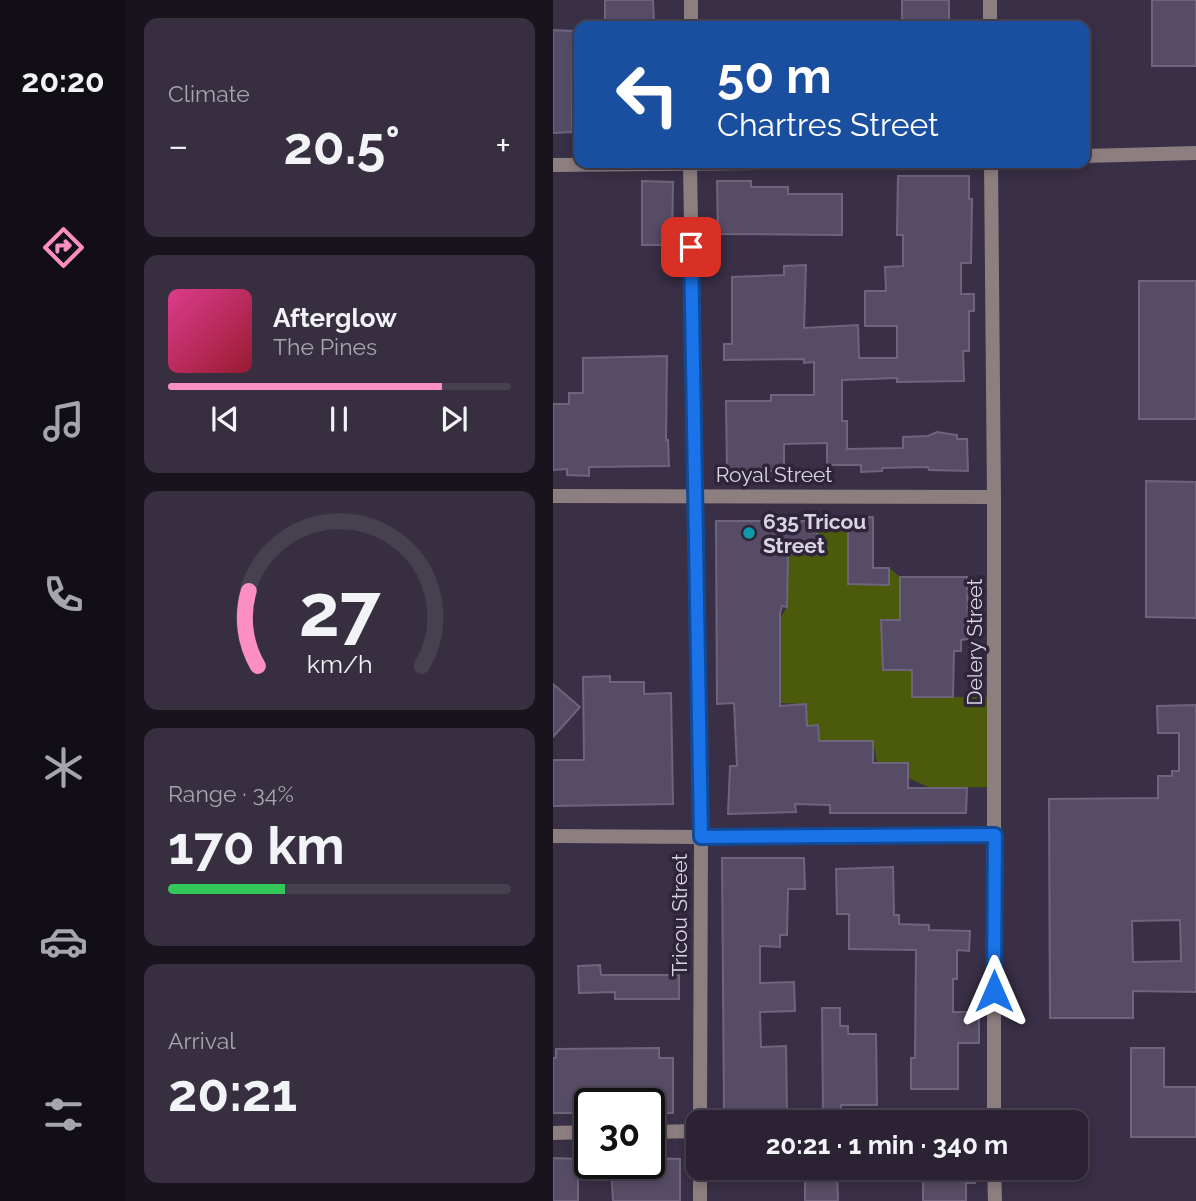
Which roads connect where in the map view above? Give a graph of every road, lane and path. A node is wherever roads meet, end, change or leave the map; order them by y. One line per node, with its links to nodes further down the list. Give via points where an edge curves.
1 (691, 0): 3 (street)
2 (989, 0): 4 (street)
3 (691, 21)
4 (990, 21)
5 (1196, 153): 6 (street)
6 (1090, 156)
7 (553, 165): 8 (street)
8 (574, 165)
9 (690, 168): 11 (street, Tricou Street)
10 (991, 168): 13 (street, Delery Street)
11 (695, 495): 12 (street, Royal Street); 13 (street, Royal Street); 16 (street, Tricou Street)
12 (553, 496)
13 (995, 497): 14 (street, Delery Street)
14 (995, 835): 16 (street); 18 (street, Delery Street)
15 (553, 836): 16 (street)
16 (701, 837): 17 (street, Tricou Street)
17 (699, 1110)
18 (994, 1110)
19 (686, 1131): 21 (street)
20 (574, 1132): 22 (street)
21 (665, 1132)
22 (553, 1133)
23 (700, 1180): 25 (street)
24 (994, 1180): 26 (street)
25 (701, 1201)
26 (995, 1201)

